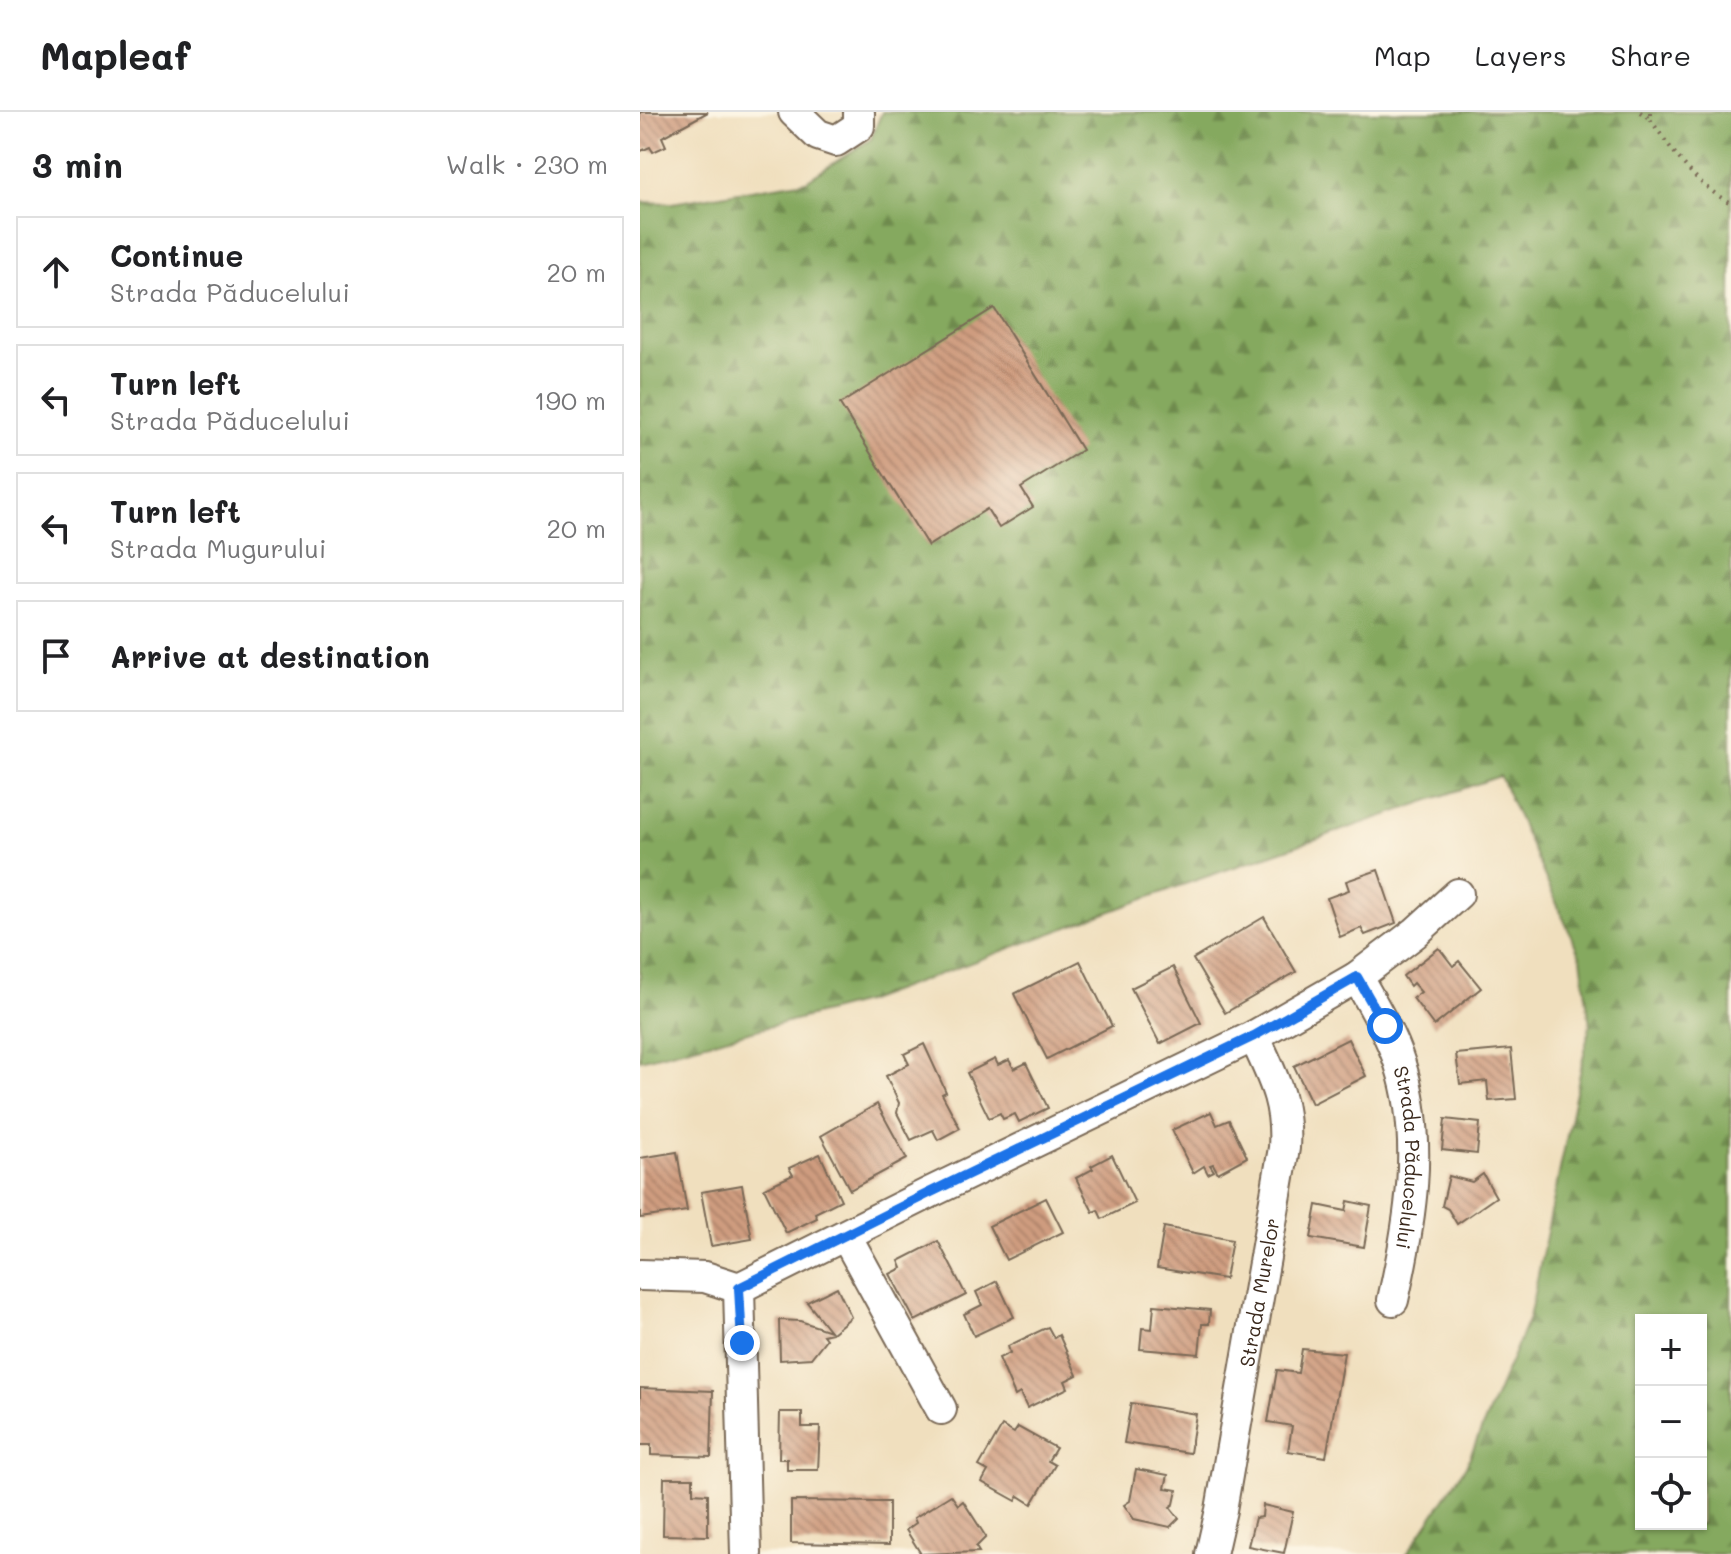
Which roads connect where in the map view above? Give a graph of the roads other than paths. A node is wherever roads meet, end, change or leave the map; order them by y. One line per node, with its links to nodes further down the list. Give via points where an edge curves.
1 (794, 112): 2 (street, via 818,135 836,141 859,126)
2 (859, 112)
3 (1458, 894): 4 (street)
4 (1357, 977): 5 (street); 9 (street, Strada Păducelului, via 1401,1065 1411,1115 1409,1229)
5 (1254, 1036): 6 (street); 12 (street, Strada Murelor, via 1278,1091 1286,1121 1284,1148)
6 (846, 1236): 8 (street); 10 (street)
7 (640, 1275): 8 (street, via 705,1277)
8 (739, 1288): 11 (street)
9 (1393, 1300)
10 (941, 1409)
11 (746, 1554)
12 (1211, 1554)

